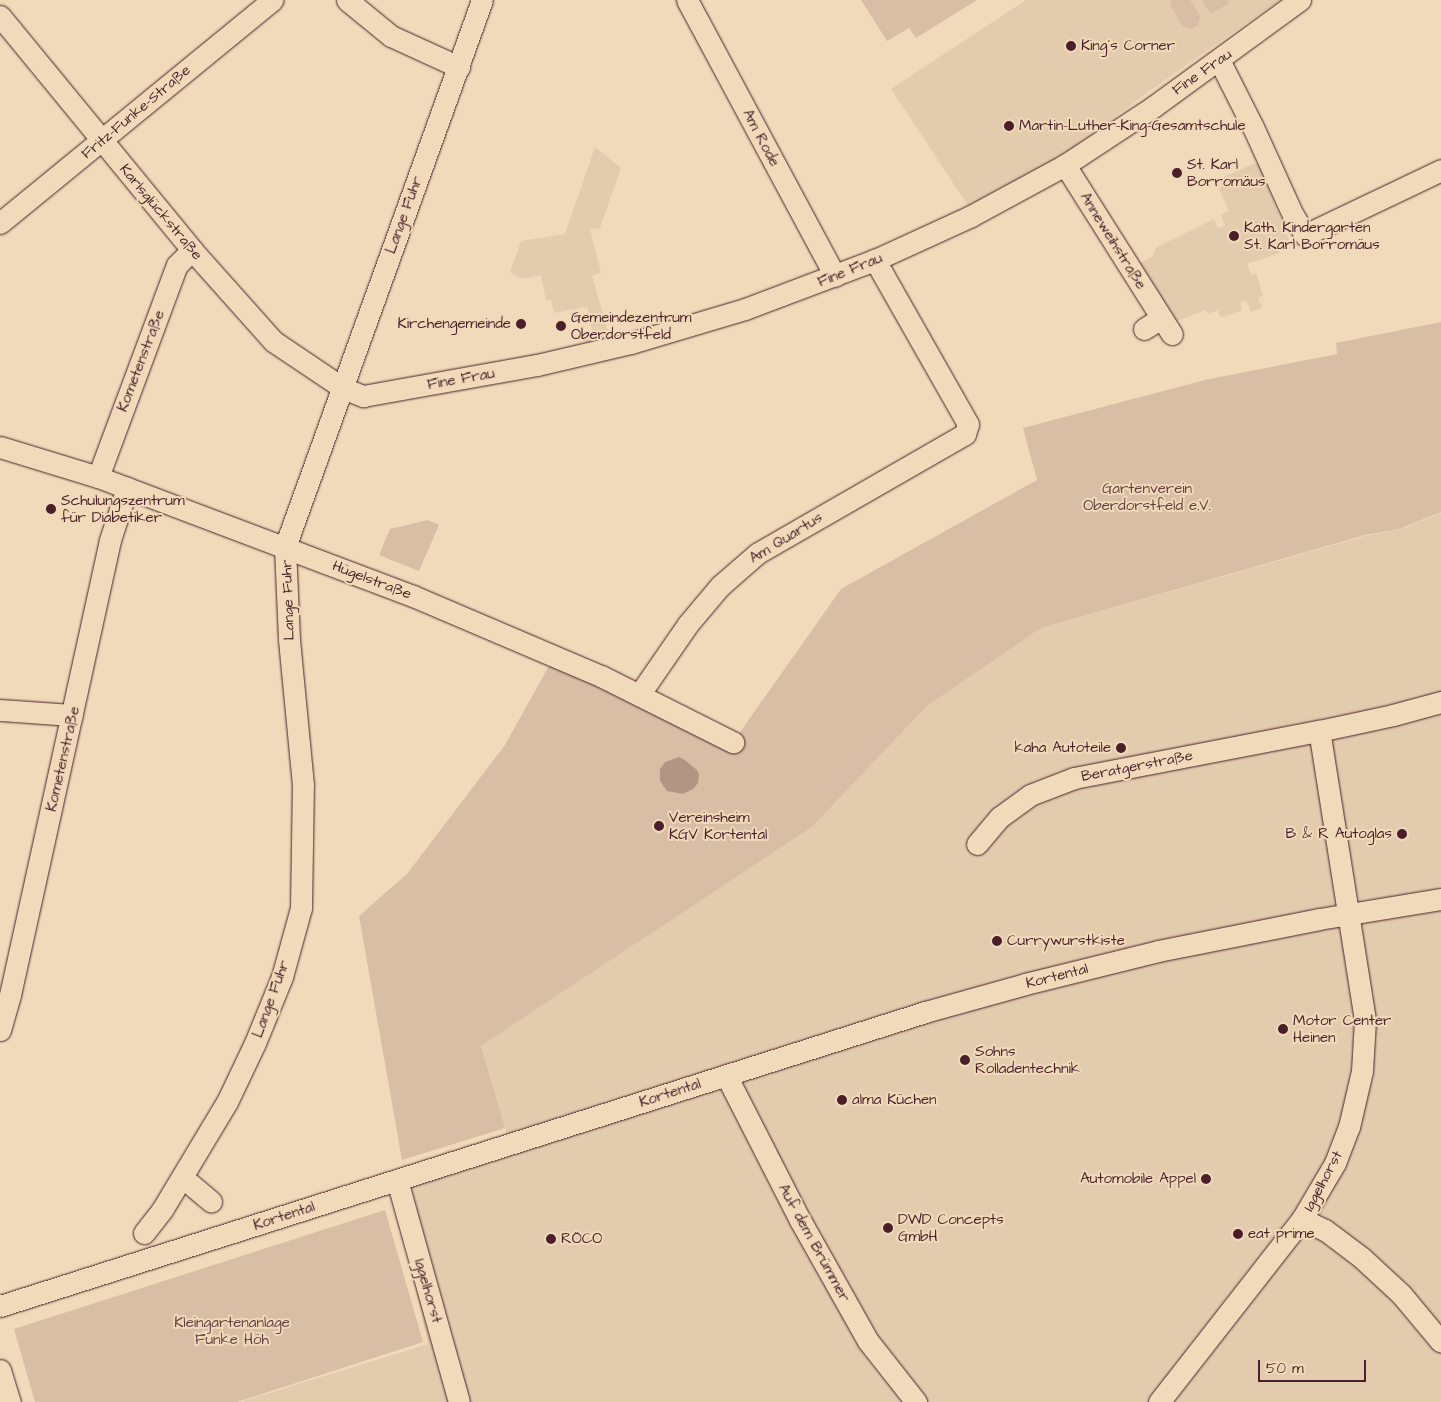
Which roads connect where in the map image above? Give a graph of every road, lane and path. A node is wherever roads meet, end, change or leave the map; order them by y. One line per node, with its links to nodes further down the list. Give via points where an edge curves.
1 (272, 0): 9 (street, Fritz-Funke-Straße)
2 (347, 0): 8 (street, via 391,36)
3 (482, 0): 8 (street, Lange Fuhr)
4 (687, 0): 15 (street, Am Rode)
5 (1300, 0): 7 (street, Fine Frau)
6 (0, 16): 9 (street, Karlsglückstraße)
7 (1219, 60): 10 (street, Fine Frau); 11 (street, via 1305,235)
8 (459, 68): 17 (street, Lange Fuhr)
9 (102, 141): 12 (street, Fritz-Funke-Straße); 13 (street, Karlsglückstraße)
10 (1064, 165): 14 (street, Fine Frau, via 979,212); 16 (street, Anneweihstraße)
11 (1441, 170)
12 (0, 223)
13 (192, 250): 17 (street, Karlsglückstraße, via 273,341); 19 (street, Kometenstraße, via 177,265)
14 (875, 260): 15 (street, Fine Frau); 22 (street, Am Quartus, via 968,424 965,434 758,553 720,586 688,624)
15 (835, 276): 17 (street, Fine Frau, via 745,309 589,353 363,396)
16 (1159, 327)
17 (343, 388): 21 (street, Lange Fuhr)
18 (0, 447): 19 (street, Hügelstraße)
19 (98, 477): 20 (street, Hügelstraße)
20 (127, 488): 21 (street, Hügelstraße); 25 (street, Kometenstraße, via 110,540)
21 (286, 547): 22 (street, Hügelstraße, via 556,655); 33 (street, Lange Fuhr, via 289,639 303,785 301,908 282,977 255,1043 227,1102)
22 (639, 695): 27 (street, Hügelstraße)
23 (1441, 702): 26 (street, Beratgerstraße)
24 (0, 710): 25 (street)
25 (72, 715): 31 (street, Kometenstraße)
26 (1319, 731): 28 (street, Beratgerstraße, via 1074,778 1030,795 1000,817); 30 (street)
27 (733, 742)
28 (977, 844)
29 (1441, 898): 30 (street, Kortental)
30 (1349, 914): 32 (street, Kortental, via 1200,942 1025,984); 36 (street, Iggelhorst, via 1364,1020 1362,1071 1349,1127 1335,1163)
31 (0, 1030)
32 (726, 1075): 34 (street, Kortental); 43 (street, Auf dem Brümmer, via 800,1220 868,1341)
33 (182, 1177): 35 (street); 37 (street, Lange Fuhr)
34 (397, 1180): 38 (street, Kortental); 42 (street, Iggelhorst)
35 (211, 1201)
36 (1302, 1219): 39 (street, via 1325,1230 1362,1258 1401,1294); 44 (street, Iggelhorst)
37 (144, 1233)
38 (0, 1306)
39 (1441, 1342)
40 (0, 1370): 41 (street)
41 (10, 1402)
42 (460, 1402)
43 (916, 1402)
44 (1159, 1402)

